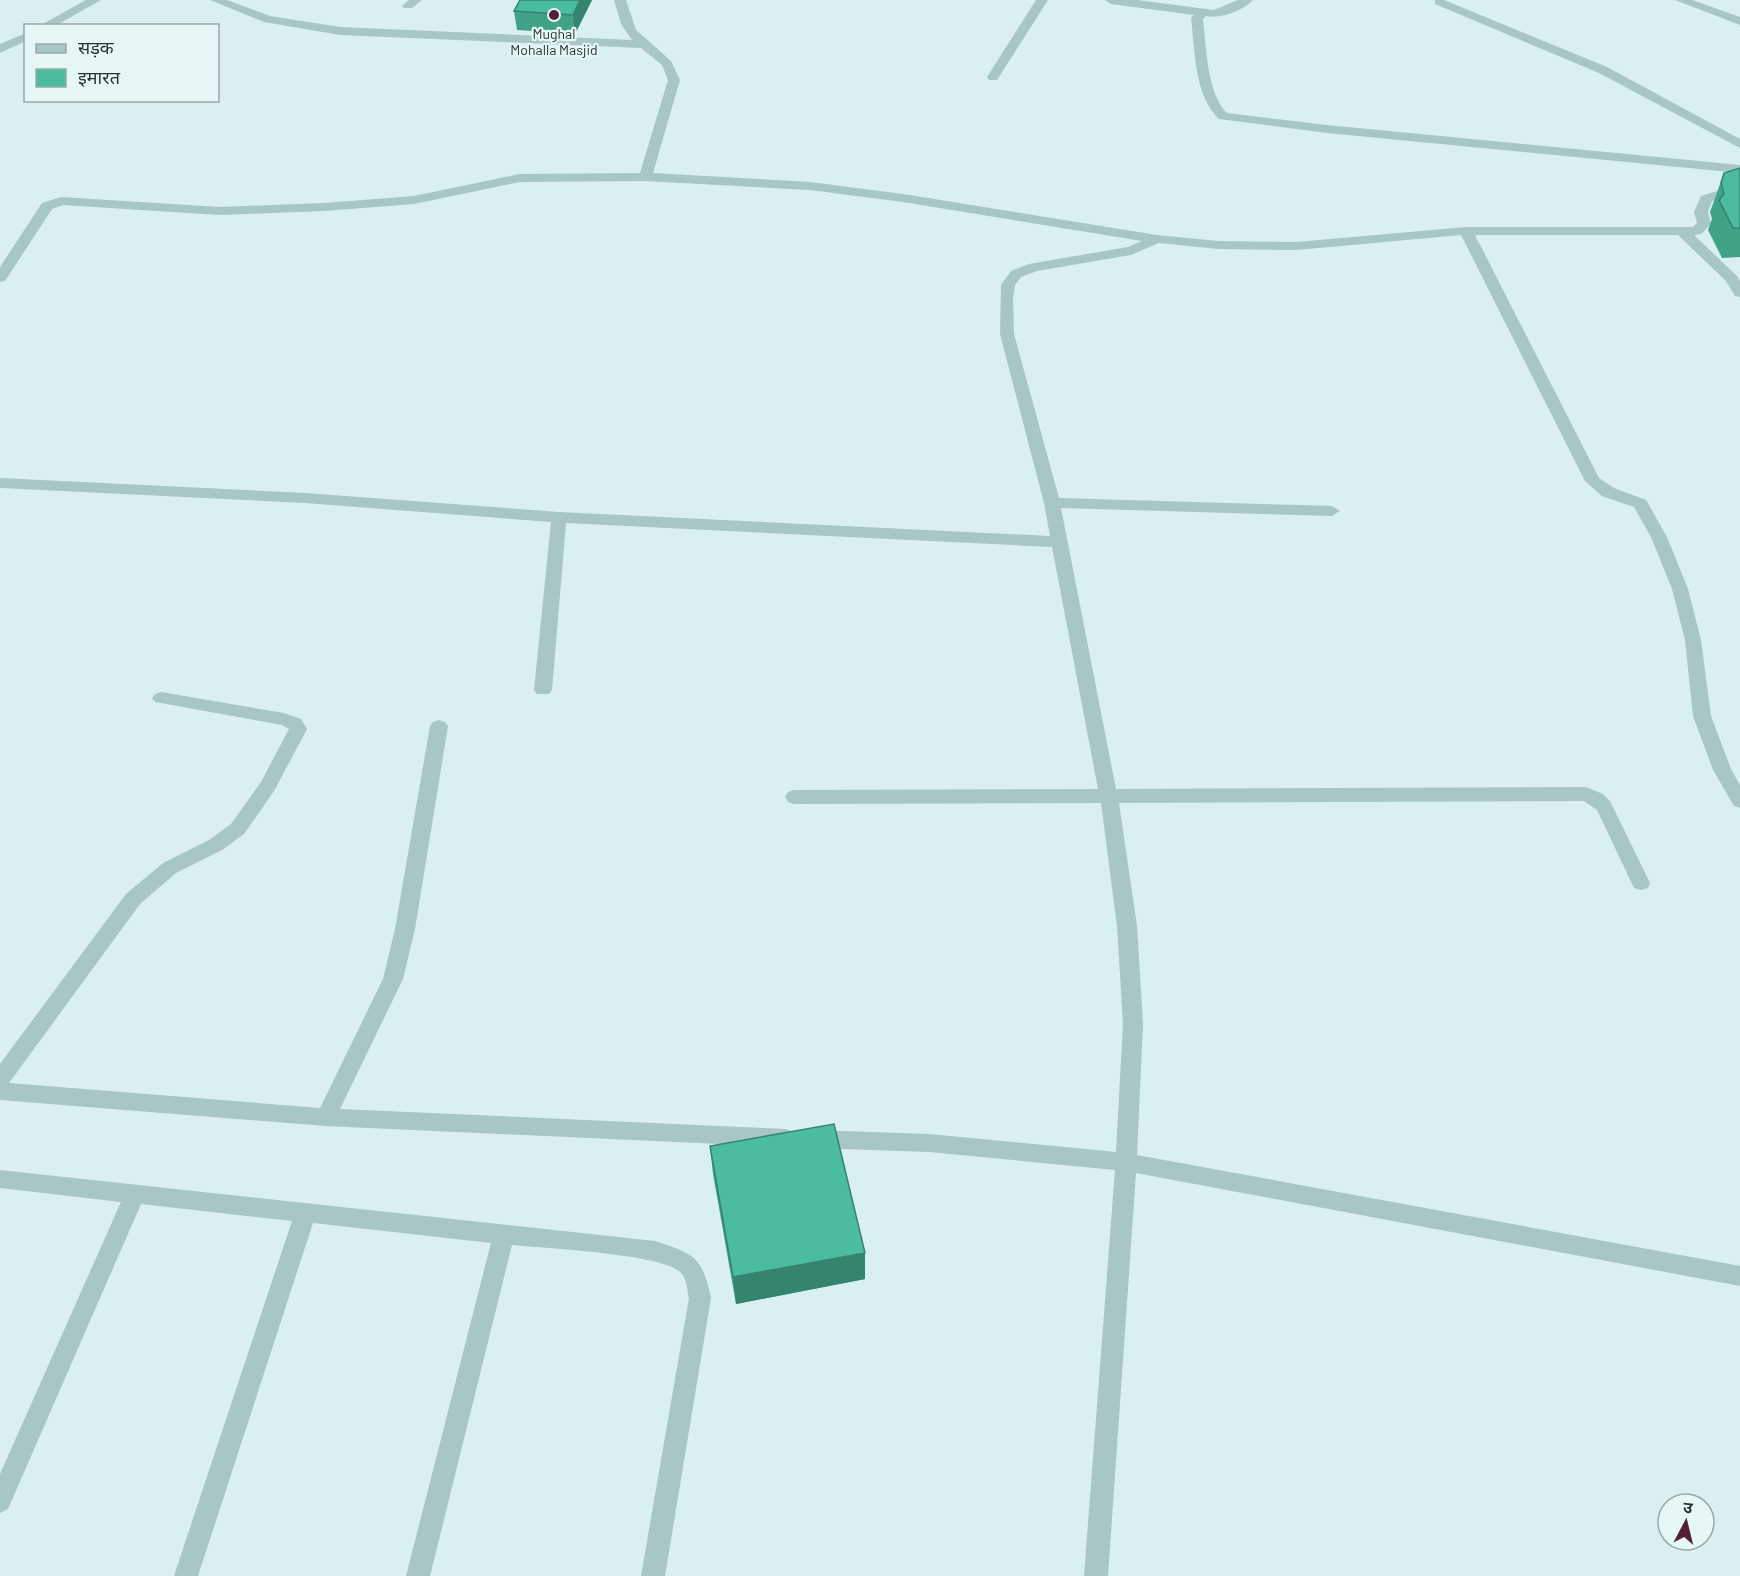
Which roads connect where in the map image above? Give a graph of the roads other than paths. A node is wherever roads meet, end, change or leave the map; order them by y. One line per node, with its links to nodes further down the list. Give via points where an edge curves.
1 (95, 0): 11 (street)
2 (216, 0): 13 (street, via 268,19 340,31)
3 (620, 0): 13 (street, via 632,33)
4 (1042, 0): 15 (street)
5 (1111, 0): 9 (street)
6 (1246, 0): 9 (street, via 1222,13)
7 (1681, 0): 10 (street)
8 (1439, 1): 16 (street, via 1603,70)
9 (1202, 14): 17 (street, via 1197,18 1211,99 1223,116)
10 (1740, 21)
11 (49, 24)
12 (24, 37): 14 (street)
13 (643, 44): 18 (street, via 661,55 674,80)
14 (0, 49)
15 (993, 76)
16 (1740, 144)
17 (1740, 169)
18 (645, 177): 22 (street, via 821,188); 23 (street, via 520,178 414,200 324,207 220,211 61,201 46,206)
19 (1740, 188): 21 (street, via 1706,199 1702,205 1702,228)
20 (1466, 231): 21 (street); 22 (street, via 1297,246); 35 (street, via 1593,481 1608,492 1640,504 1659,537 1680,589 1693,640 1701,716 1722,770)
21 (1683, 232): 24 (street, via 1732,279)
22 (1157, 239): 26 (street, via 1131,251 1034,267 1016,274 1008,285 1007,334)
23 (0, 278)
24 (1740, 292)
25 (0, 483): 28 (street, via 294,497)
26 (1052, 502): 27 (street); 29 (street)
27 (1332, 511)
28 (559, 517): 29 (street); 30 (street)
29 (1060, 542): 34 (street)
30 (543, 690)
31 (161, 698): 37 (street, via 284,719 295,723 298,729 250,812 231,836 177,863 133,899)
32 (439, 726): 39 (street, via 405,930 393,979)
33 (794, 797): 34 (street)
34 (1109, 797): 36 (street, via 1586,794 1604,806); 40 (street, via 1126,926 1133,1024)
35 (1740, 801)
36 (1641, 884)
37 (0, 1080)
38 (0, 1091): 39 (street)
39 (326, 1117): 40 (street, via 929,1143)
40 (1126, 1162): 45 (street); 50 (street)
41 (0, 1179): 42 (street)
42 (135, 1194): 43 (street); 46 (street)
43 (305, 1213): 44 (street); 47 (street)
44 (504, 1234): 48 (street); 49 (street, via 655,1251 683,1260 695,1272 700,1298)
45 (1740, 1275)
46 (0, 1501)
47 (186, 1576)
48 (418, 1576)
49 (653, 1576)
50 (1096, 1576)

